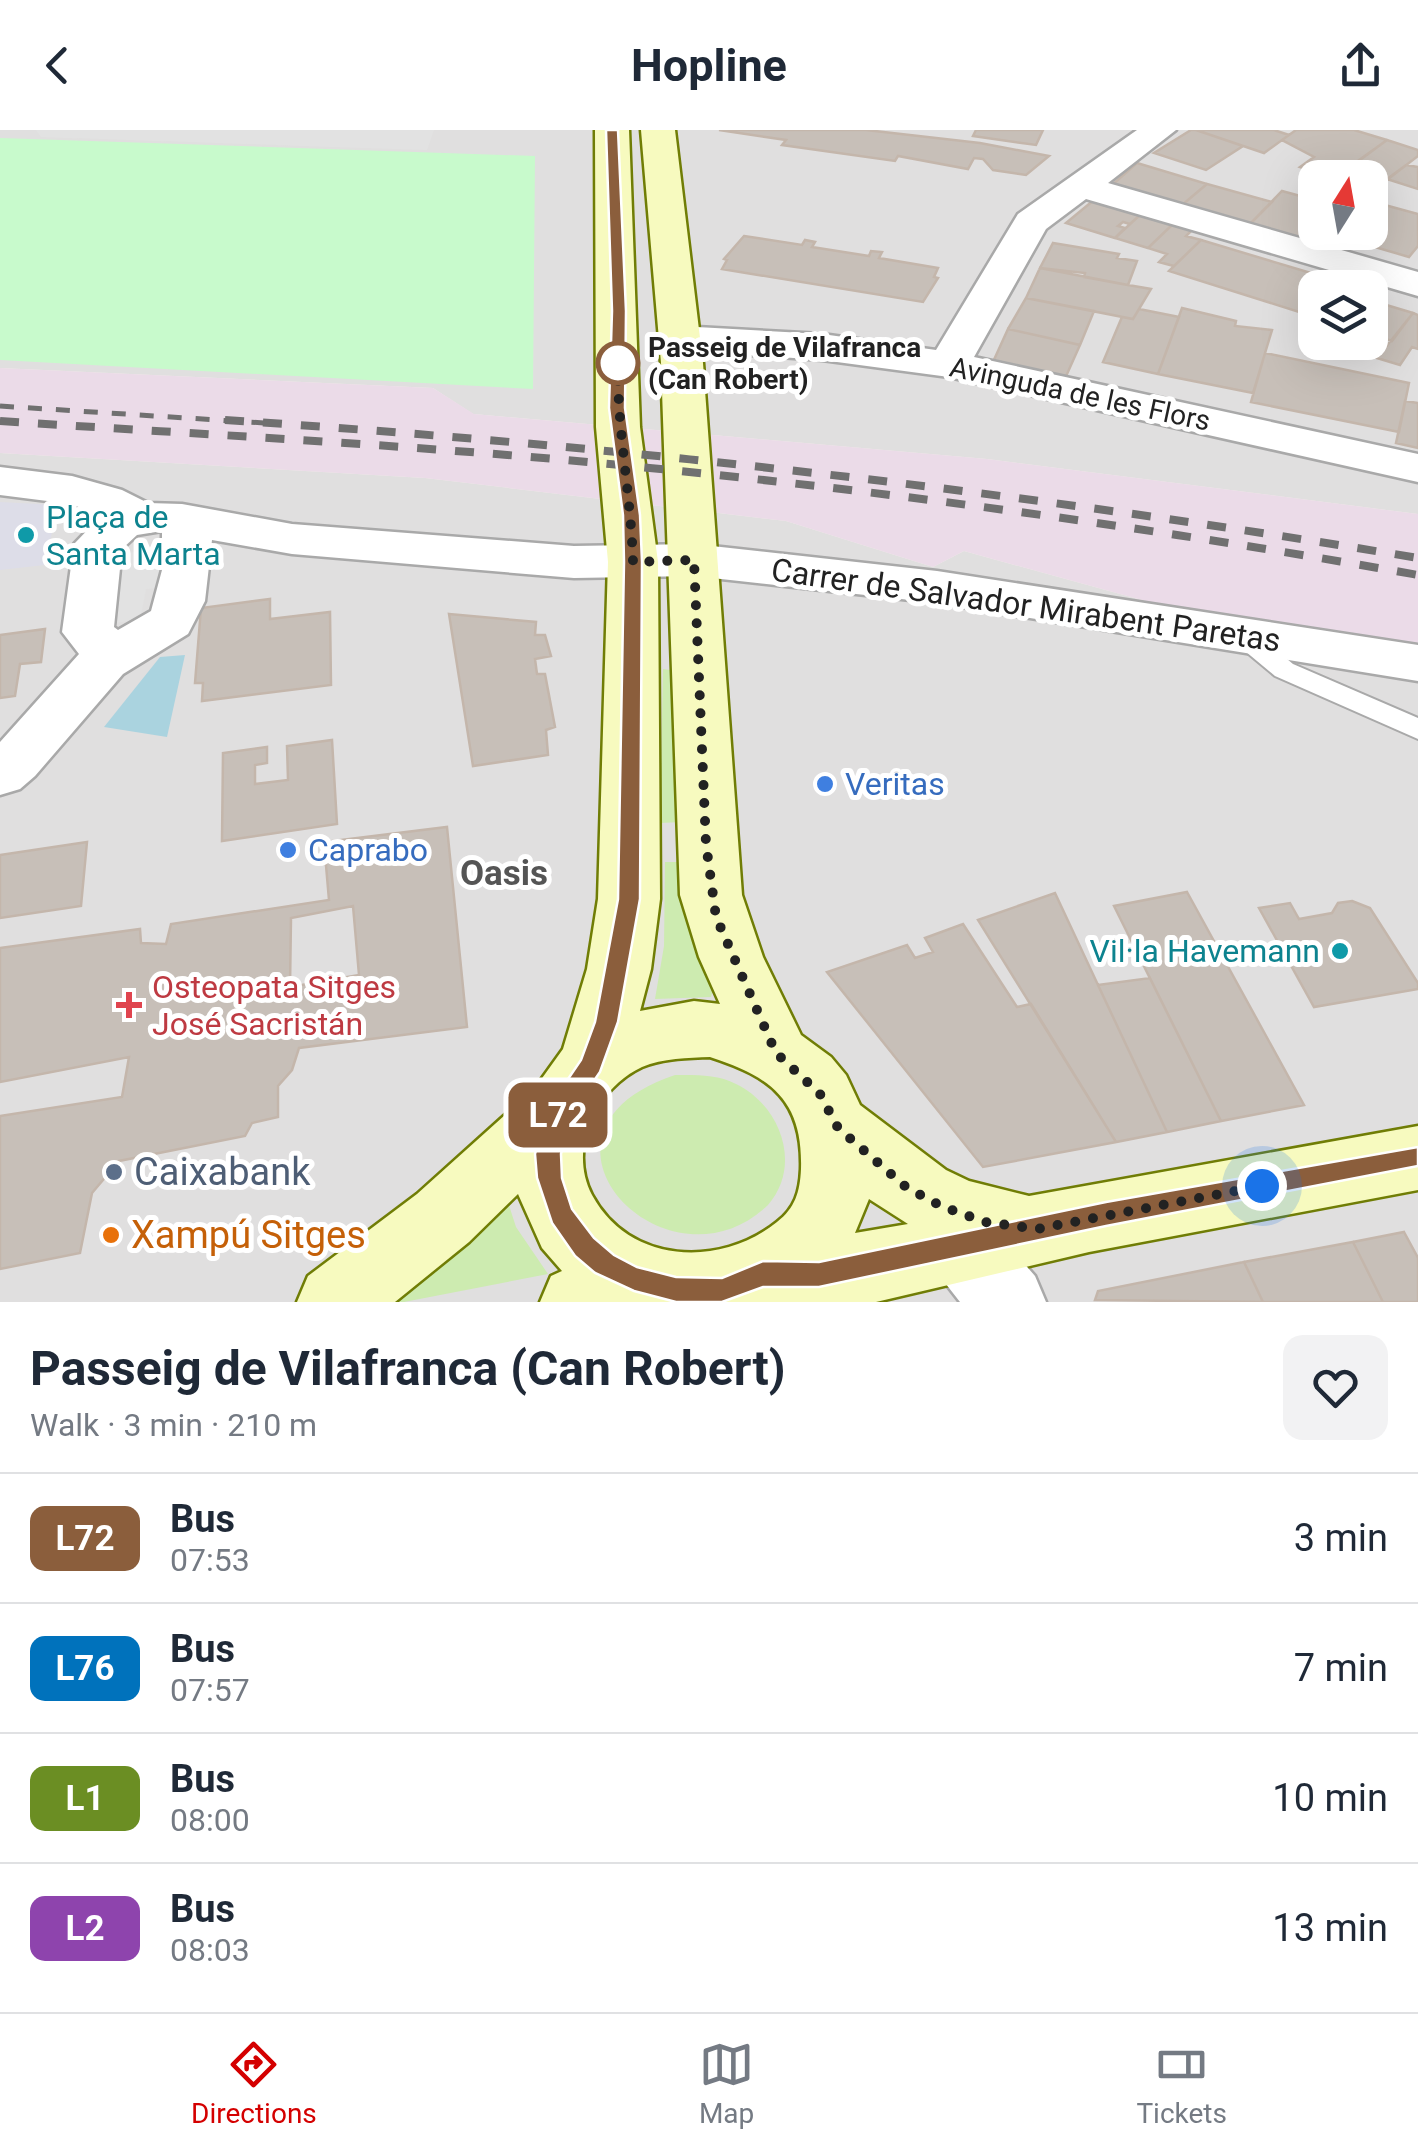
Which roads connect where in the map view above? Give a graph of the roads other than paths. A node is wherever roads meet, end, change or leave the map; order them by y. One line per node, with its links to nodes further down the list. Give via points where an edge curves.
1 (612, 130): 13 (street, via 617,408)
2 (658, 130): 6 (street)
3 (1158, 130): 4 (street)
4 (1080, 186): 5 (street); 7 (street, via 1031,222)
5 (1418, 284)
6 (679, 338): 7 (street, Avinguda de les Flors); 12 (street)
7 (949, 364): 8 (street, Avinguda de les Flors)
8 (1418, 468)
9 (0, 481): 10 (street, via 59,486)
10 (159, 518): 11 (street); 14 (street, via 188,535); 16 (street, via 110,529 98,544 88,632 96,643)
11 (292, 539): 13 (street, Carrer de Salvador Mirabent Paretas); 14 (street, via 230,551)
12 (694, 560): 13 (street, Carrer de Salvador Mirabent Paretas); 15 (street, Carrer de Salvador Mirabent Paretas, via 937,587); 20 (street, via 711,894 731,957)
13 (633, 562): 21 (street, via 629,899 619,969)
14 (183, 593): 16 (street, via 169,623)
15 (1242, 635): 17 (street, Carrer de Salvador Mirabent Paretas); 18 (lane, via 1284,670)
16 (122, 649): 19 (street)
17 (1418, 662)
18 (1418, 730)
19 (0, 774)
20 (776, 1053): 21 (street, via 710,1030 672,1030 634,1040); 22 (street, via 820,1094)
21 (576, 1087): 27 (street, via 548,1154 562,1215 605,1264); 28 (street, via 442,1218)
22 (838, 1128): 24 (street, via 875,1164 941,1206 985,1222); 26 (street, via 834,1201 822,1228)
23 (1418, 1158): 24 (street)
24 (1037, 1229): 25 (street)
25 (955, 1248): 26 (street, via 819,1274); 30 (street, via 968,1254)
26 (763, 1274): 27 (street, via 722,1291)
27 (676, 1290): 29 (street)
28 (334, 1302)
29 (578, 1302)
30 (1008, 1302)

